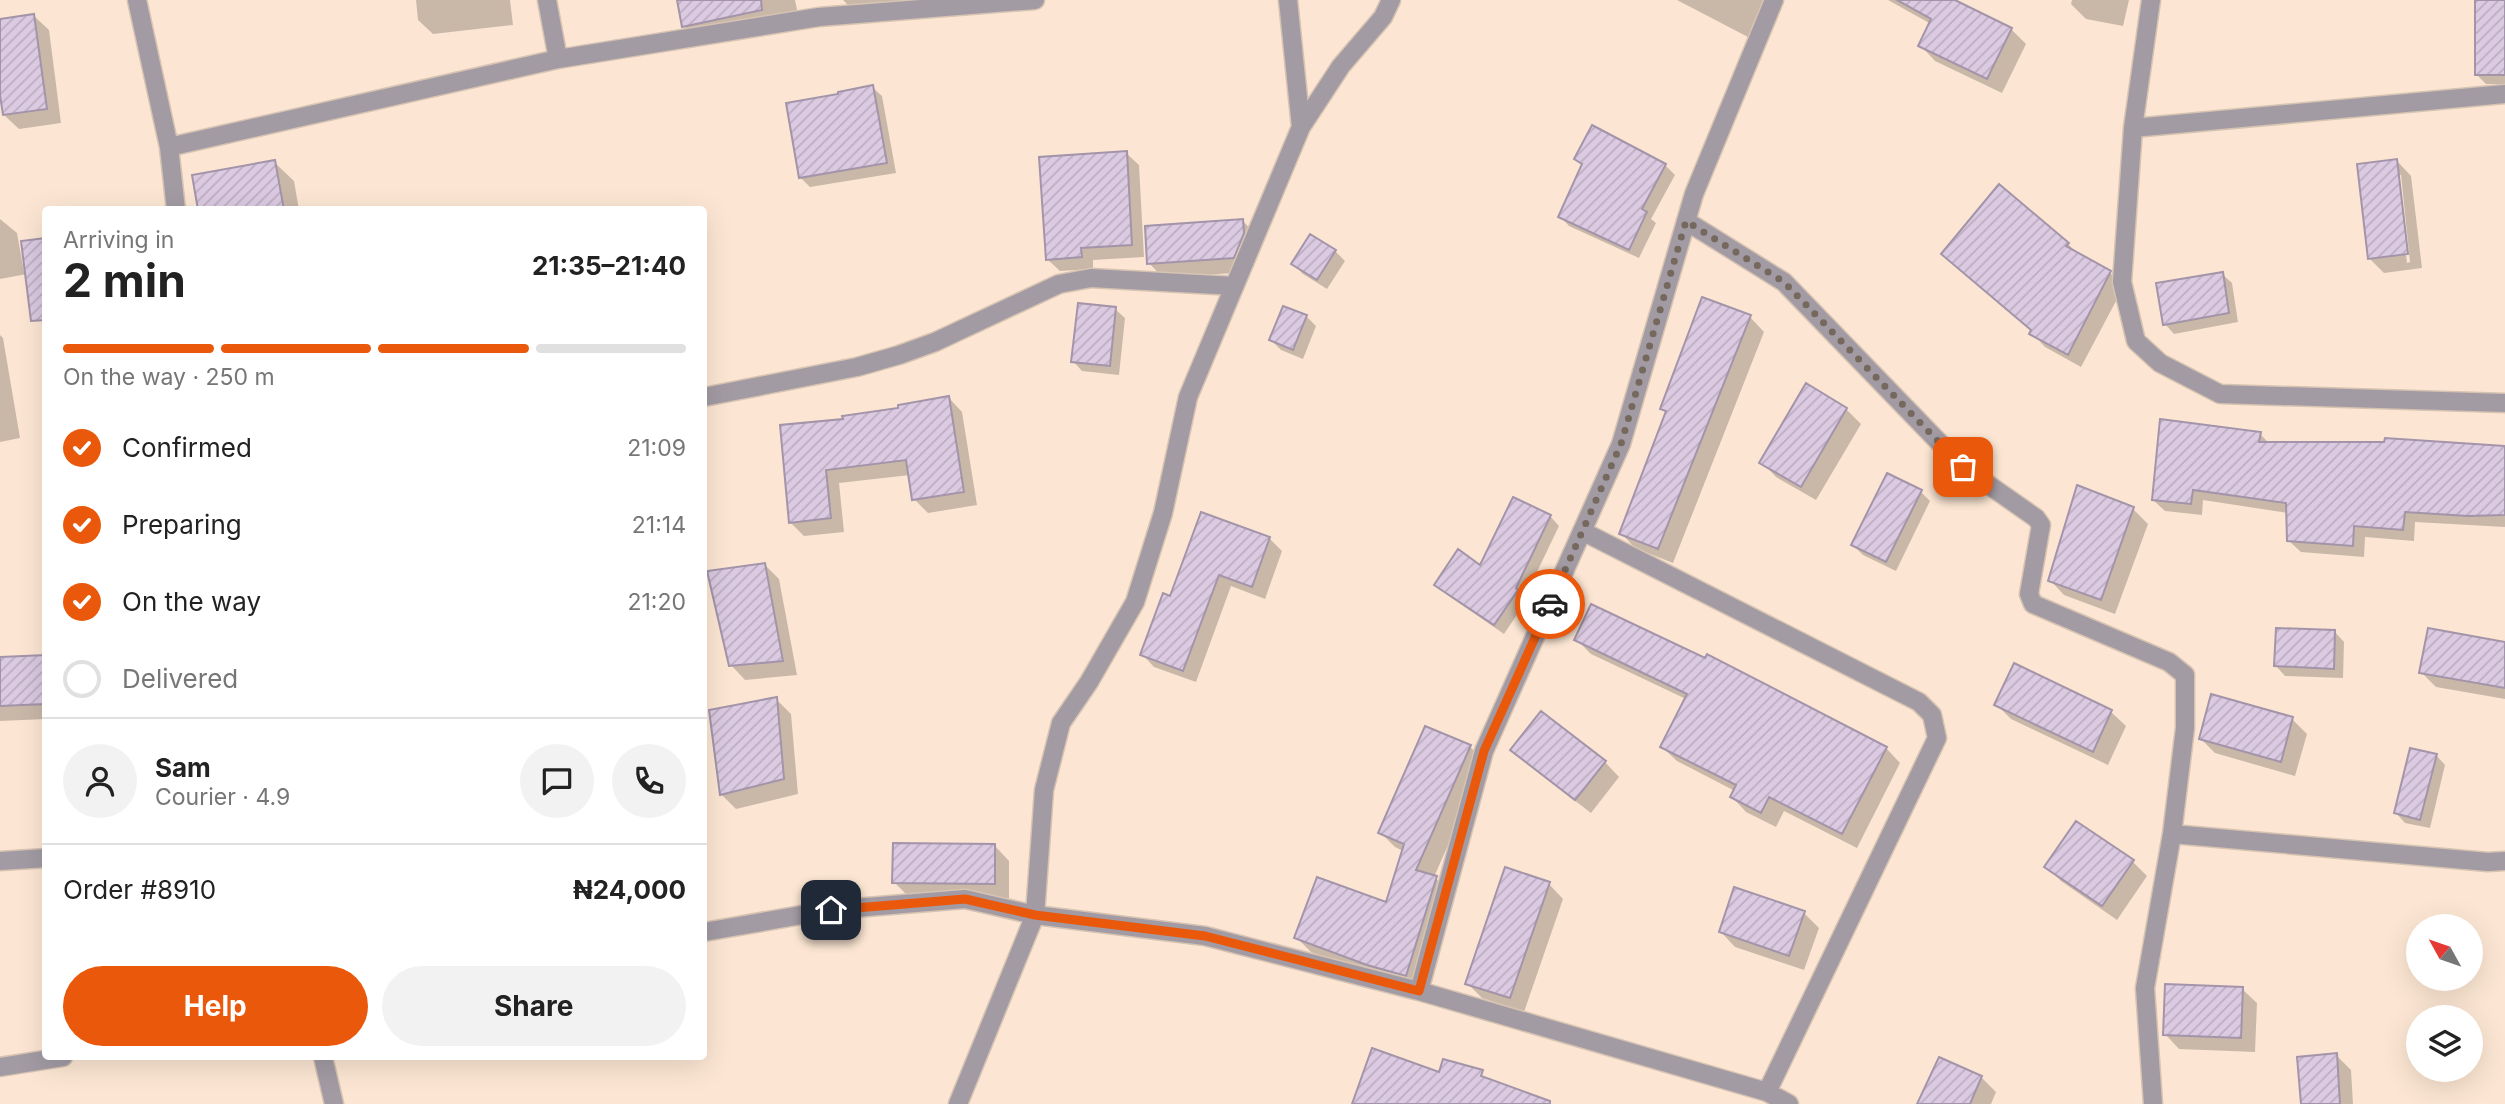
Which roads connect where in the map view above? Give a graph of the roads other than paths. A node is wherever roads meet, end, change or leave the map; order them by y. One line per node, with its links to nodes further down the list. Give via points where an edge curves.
1 (137, 0): 13 (street)
2 (547, 0): 9 (street)
3 (1035, 0): 8 (street)
4 (1289, 0): 11 (street)
5 (1391, 0): 11 (street)
6 (1774, 0): 15 (street)
7 (2151, 0): 12 (street)
8 (818, 8): 9 (street)
9 (558, 59): 13 (street)
10 (2505, 94): 12 (street)
11 (1301, 127): 16 (street)
12 (2133, 128): 18 (street, via 2122,282 2136,341 2160,363 2220,394)
13 (169, 147): 14 (street)
14 (176, 206)
15 (1686, 221): 19 (street, via 1621,444); 20 (street, via 1784,282 1963,467 2036,518 2040,525 2029,594 2033,604 2169,662 2185,675 2185,728)
16 (1234, 286): 17 (street, via 1091,278 1059,284 899,355); 24 (street, via 1188,397 1163,513 1135,602 1061,723 1044,790)
17 (707, 396)
18 (2505, 403)
19 (1582, 531): 26 (street, via 1484,751); 30 (street, via 1919,702 1932,715 1937,738)
20 (2172, 834): 23 (street); 34 (street, via 2146,988)
21 (42, 858): 22 (street)
22 (0, 861)
23 (2505, 861)
24 (1035, 915): 25 (street, via 965,899 831,910); 26 (street, via 1205,936); 32 (street)
25 (707, 931)
26 (1419, 991): 30 (street)
27 (44, 1060): 29 (street)
28 (324, 1060): 31 (street)
29 (0, 1067)
30 (1768, 1092): 33 (street)
31 (334, 1104)
32 (958, 1104)
33 (1788, 1104)
34 (2153, 1104)

